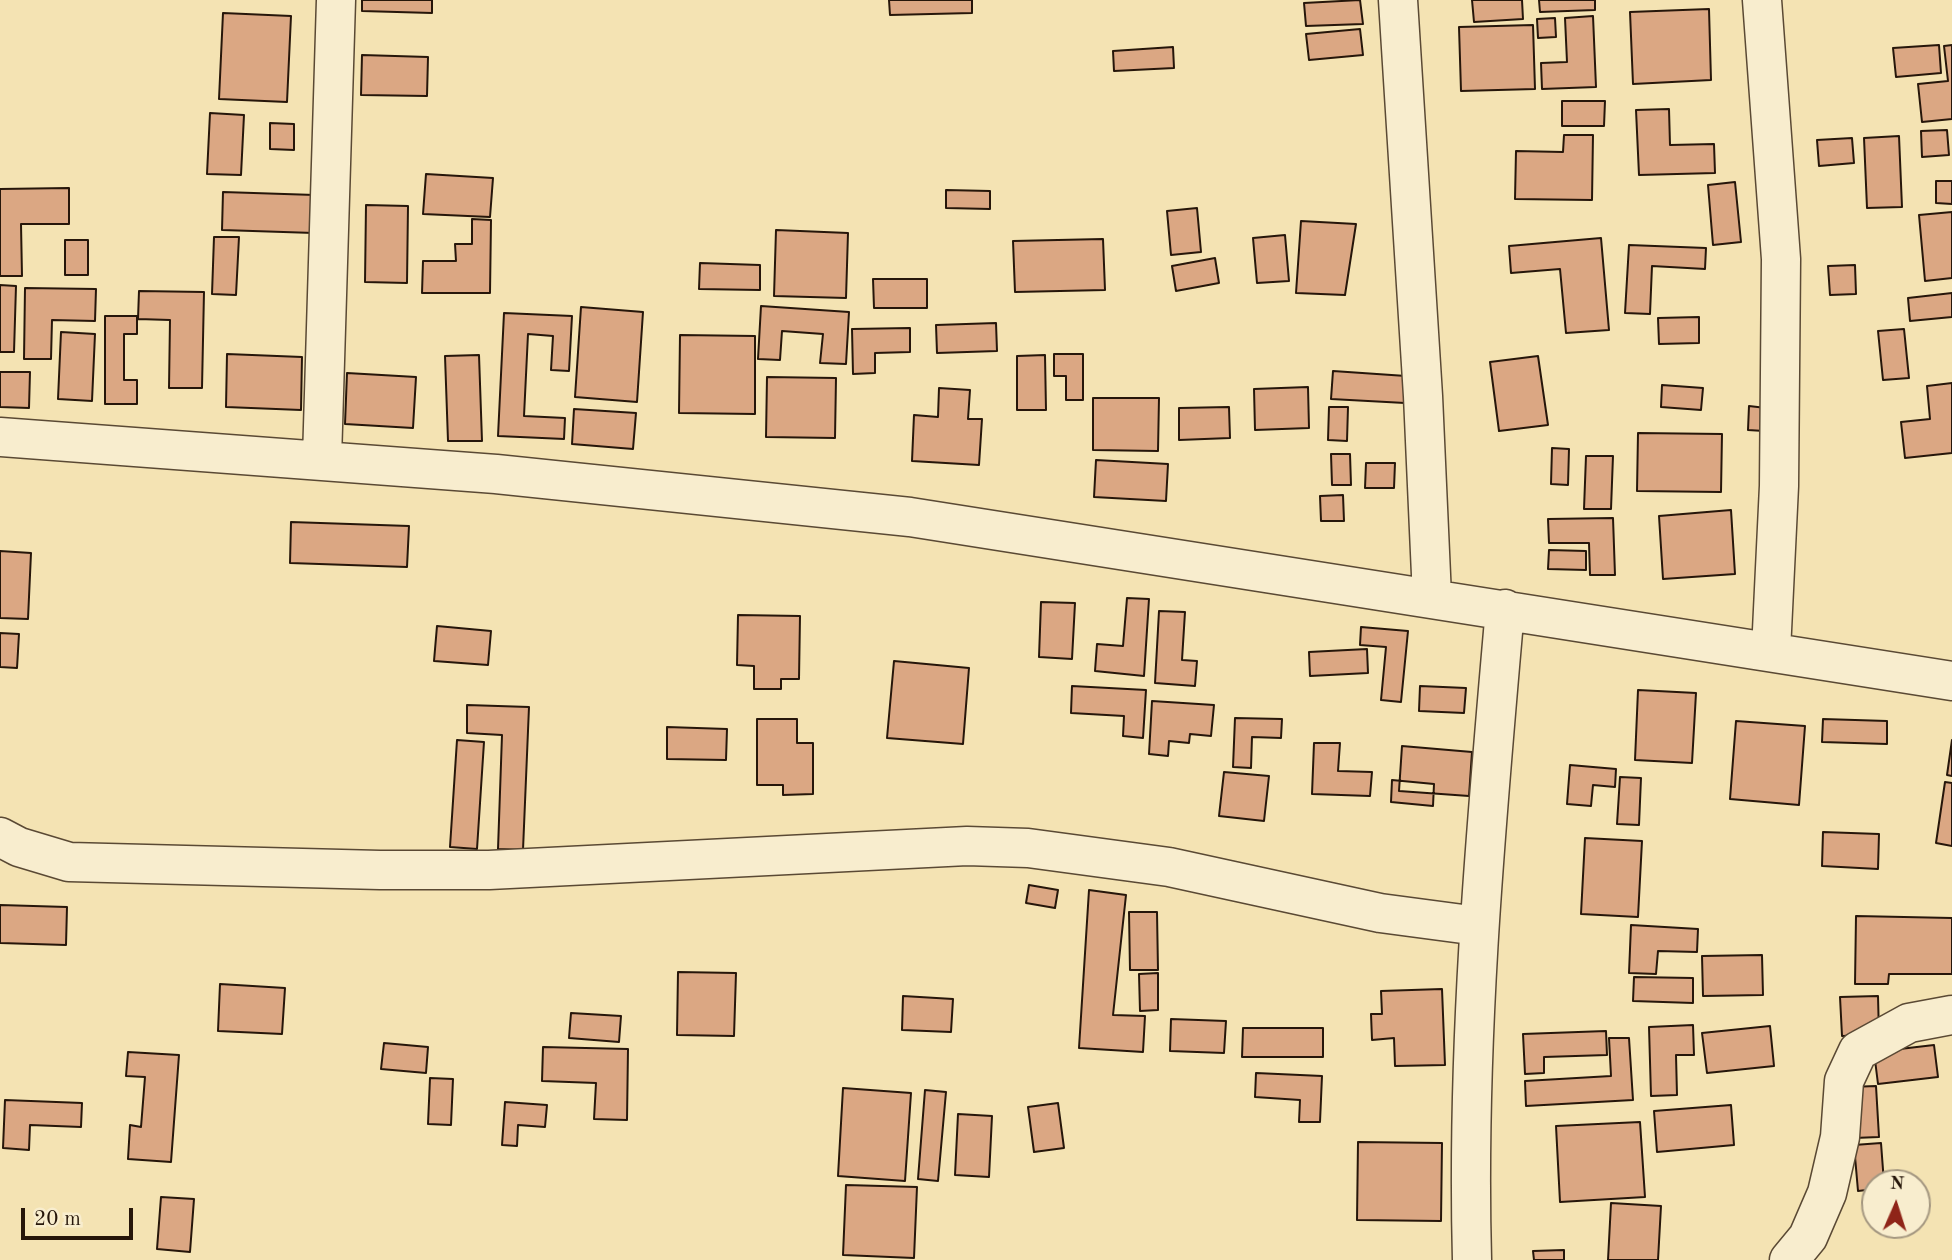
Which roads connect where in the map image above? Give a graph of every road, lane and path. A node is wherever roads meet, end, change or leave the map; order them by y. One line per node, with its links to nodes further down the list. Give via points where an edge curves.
1 (336, 0): 5 (street)
2 (1398, 0): 6 (street)
3 (1762, 0): 8 (street, via 1781,259 1779,486)
4 (0, 437): 5 (street)
5 (322, 460): 6 (street, via 910,517)
6 (1432, 597): 7 (street)
7 (1504, 609): 8 (street); 11 (street)
8 (1771, 651): 9 (street)
9 (1952, 681)
10 (0, 837): 11 (street, via 69,862 380,870 515,869 967,846 1028,848 1169,867 1380,913)
11 (1478, 926): 13 (street)
12 (1952, 1015): 14 (street, via 1909,1023 1858,1051 1844,1081 1840,1137 1827,1193 1808,1237)
13 (1472, 1260)
14 (1790, 1260)

